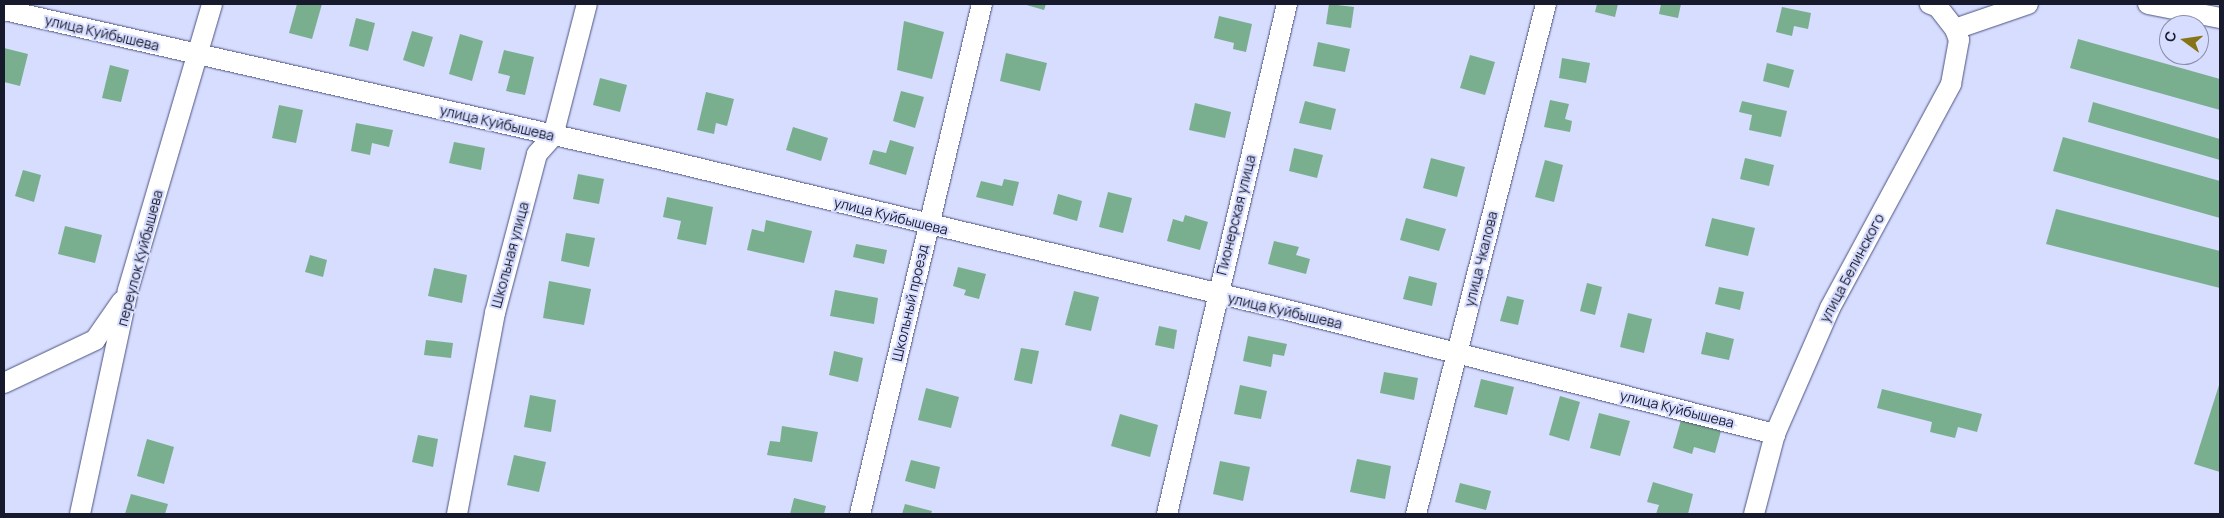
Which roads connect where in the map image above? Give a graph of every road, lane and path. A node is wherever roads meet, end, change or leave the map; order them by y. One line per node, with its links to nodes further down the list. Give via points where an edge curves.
1 (212, 4): 12 (street, переулок Куйбышева)
2 (587, 4): 13 (street, Школьная улица)
3 (982, 4): 14 (street, Школьный проезд)
4 (1287, 4): 16 (street, Пионерская улица)
5 (1546, 4): 17 (street, улица Чкалова)
6 (1930, 4): 11 (street, via 1938,7)
7 (2028, 4): 11 (street)
8 (2148, 4): 10 (street)
9 (4, 10): 12 (street, улица Куйбышева)
10 (2220, 18)
11 (1955, 28): 19 (street, улица Белинского, via 1959,40 1951,84 1830,308)
12 (199, 56): 13 (street, улица Куйбышева); 15 (street, переулок Куйбышева)
13 (553, 136): 14 (street, улица Куйбышева); 21 (street, Школьная улица, via 536,154 495,313)
14 (929, 225): 16 (street, улица Куйбышева); 22 (street, Школьный проезд)
15 (128, 290): 18 (street, via 96,340); 20 (street, переулок Куйбышева)
16 (1217, 295): 17 (street, улица Куйбышева); 23 (street, Пионерская улица)
17 (1457, 352): 19 (street, улица Куйбышева); 24 (street, улица Чкалова)
18 (4, 383)
19 (1775, 434): 25 (street, улица Белинского)
20 (80, 514)
21 (457, 514)
22 (860, 514)
23 (1167, 514)
24 (1416, 514)
25 (1754, 514)

